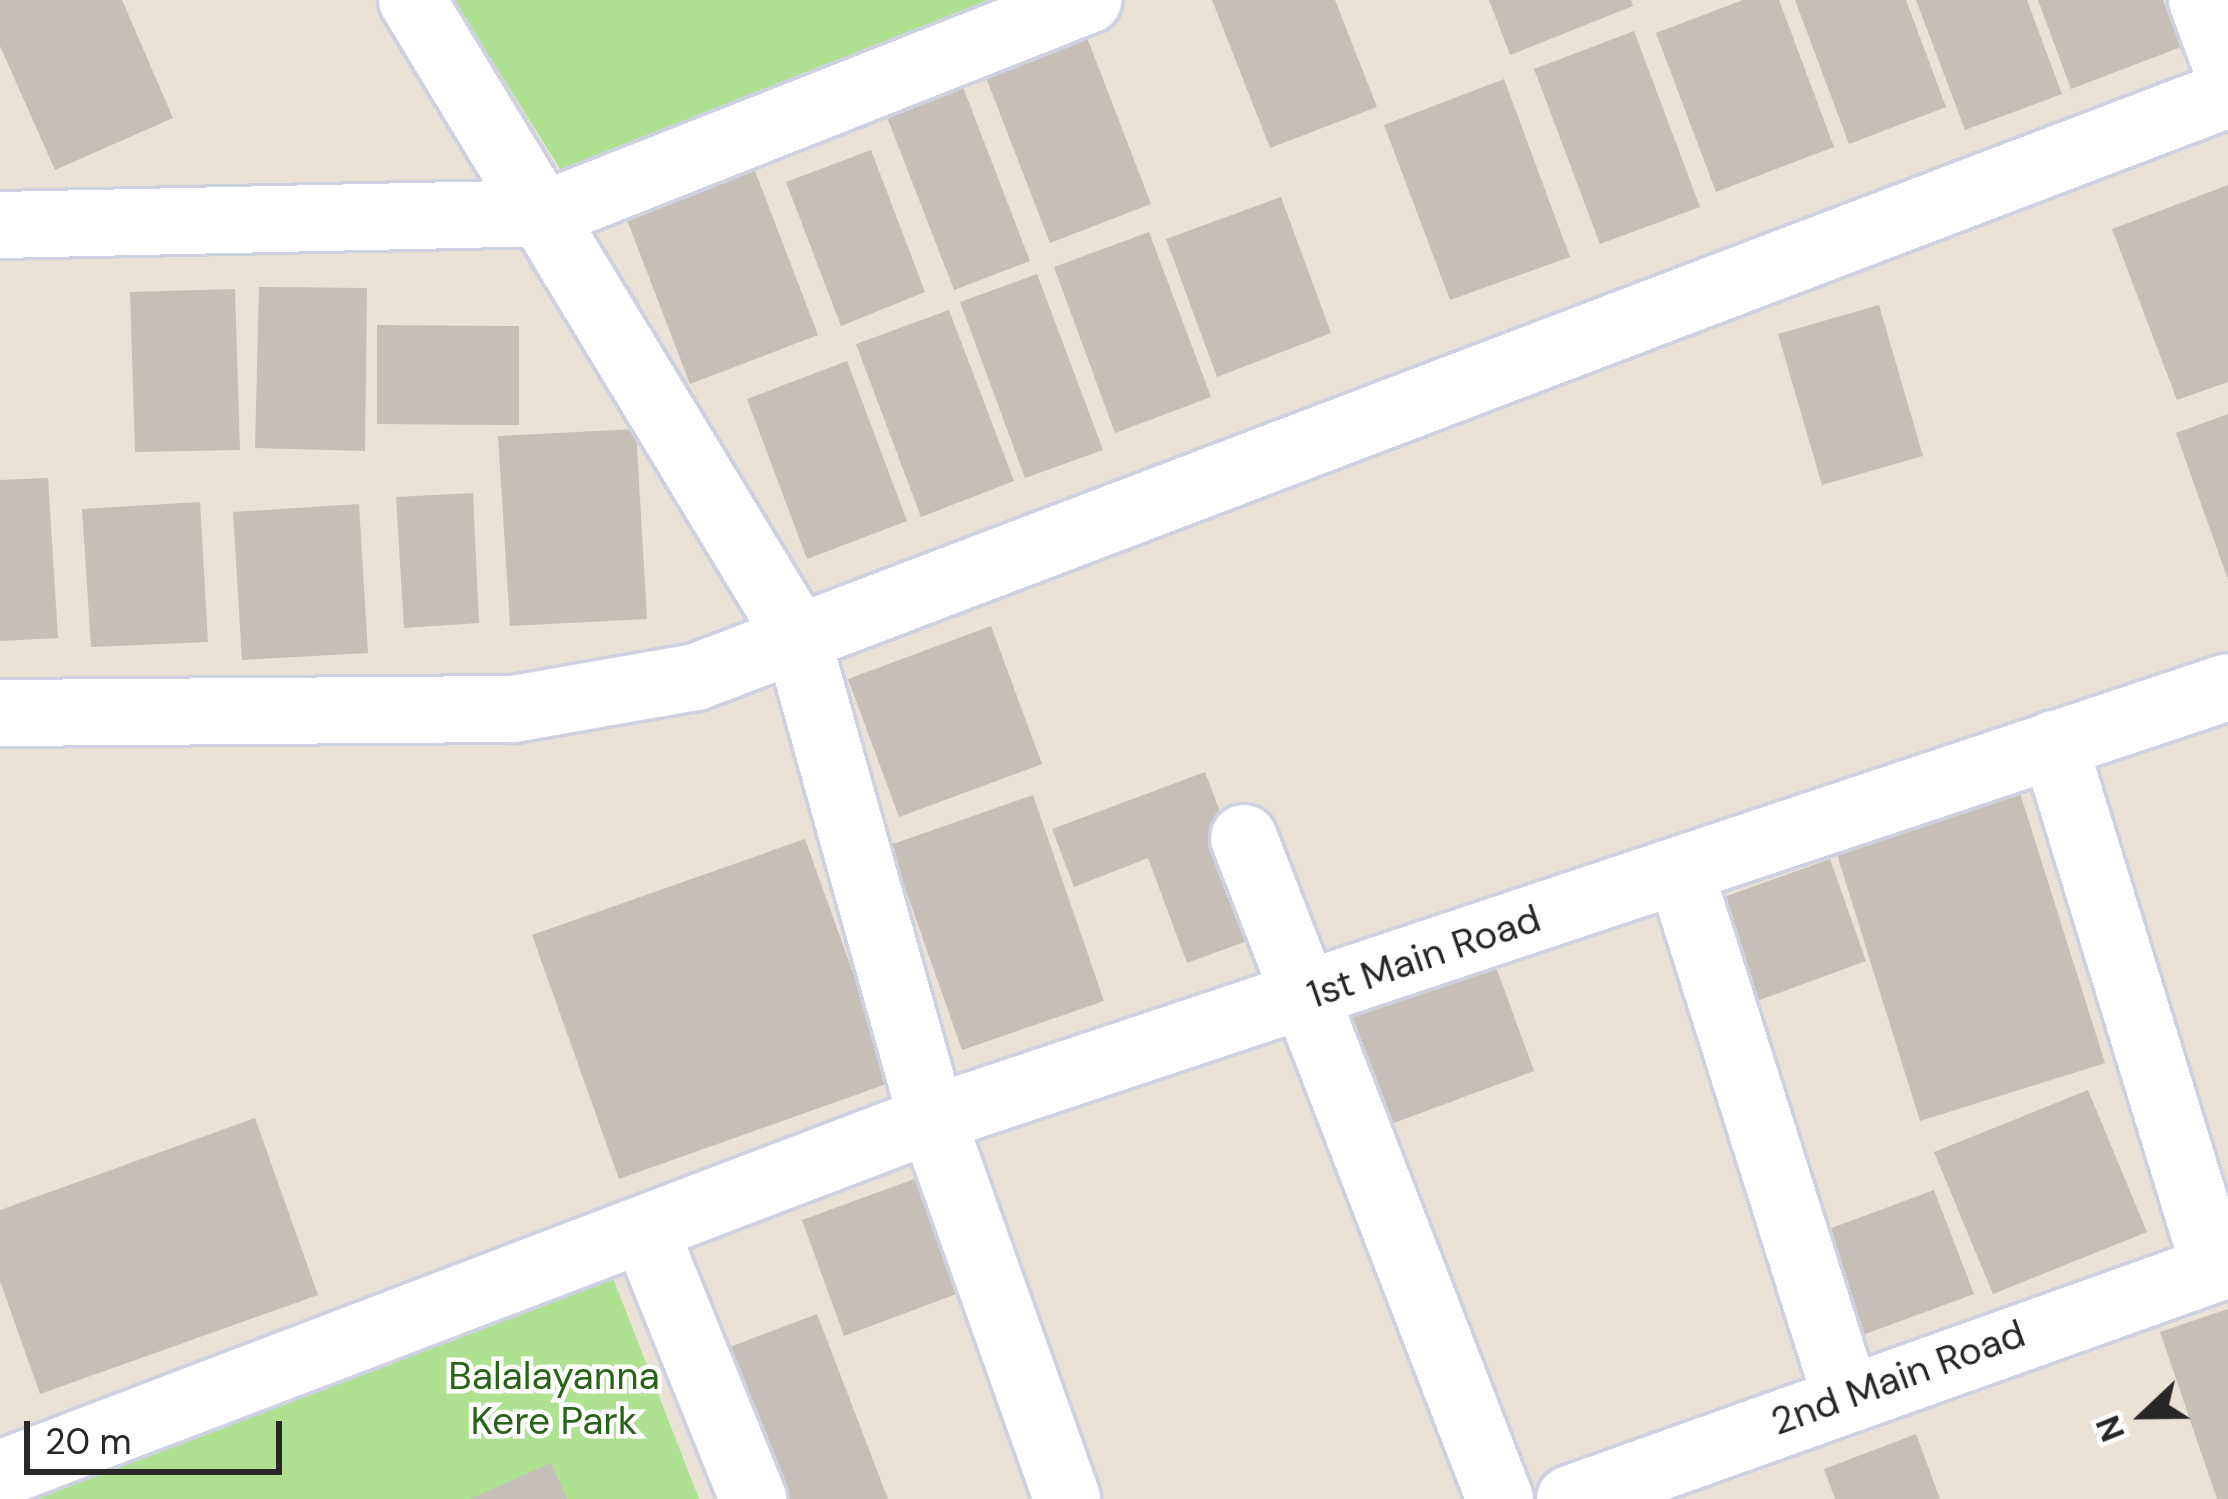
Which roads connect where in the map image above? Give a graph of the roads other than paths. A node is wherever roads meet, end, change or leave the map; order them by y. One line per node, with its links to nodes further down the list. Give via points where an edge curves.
1 (412, 0): 6 (street)
2 (1088, 0): 6 (street)
3 (2202, 0): 4 (street)
4 (2228, 71)
5 (2228, 94): 8 (street)
6 (549, 213): 7 (street); 8 (street)
7 (0, 225)
8 (796, 634): 10 (street, via 697,677 512,709); 15 (street)
9 (2228, 687): 11 (street, 1st Main Road)
10 (0, 713)
11 (2054, 744): 13 (street, 1st Main Road); 17 (street)
12 (1244, 838): 14 (street)
13 (1680, 872): 14 (street, 1st Main Road); 18 (street)
14 (1306, 997): 15 (street, 1st Main Road); 22 (street)
15 (932, 1119): 16 (street, 1st Main Road); 21 (street)
16 (636, 1240): 19 (street, 1st Main Road); 20 (street)
17 (2222, 1266): 18 (street, 2nd Main Road)
18 (1846, 1397): 23 (street, 2nd Main Road)
19 (0, 1474)
20 (753, 1499)
21 (1067, 1499)
22 (1500, 1499)
23 (1570, 1499)

